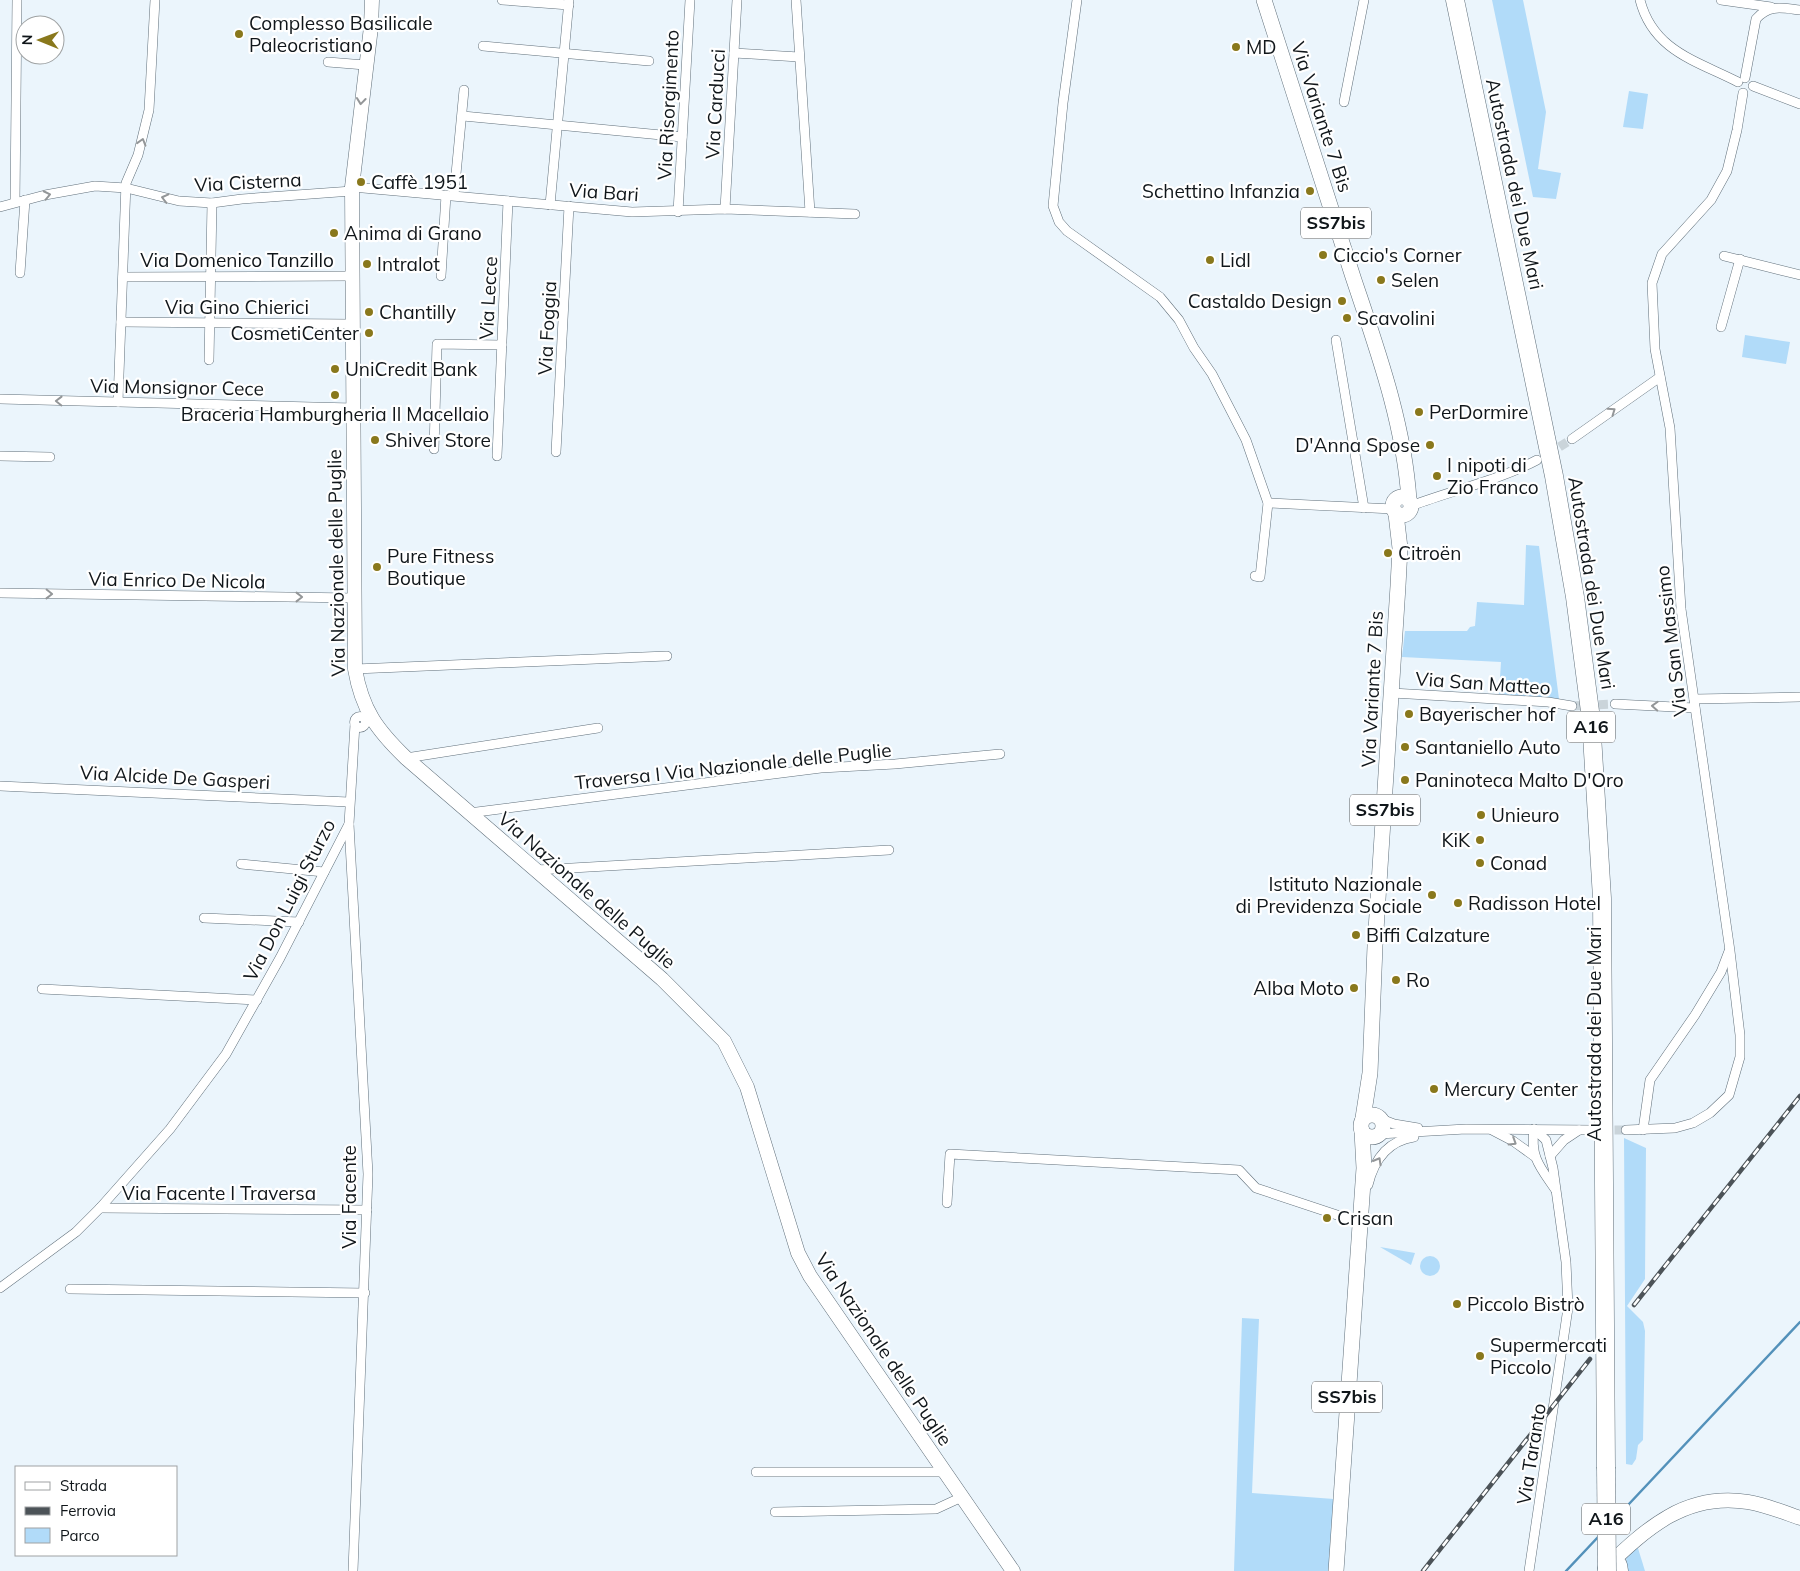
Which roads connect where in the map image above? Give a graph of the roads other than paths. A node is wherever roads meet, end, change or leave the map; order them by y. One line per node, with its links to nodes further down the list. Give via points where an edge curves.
1 (17, 0): 37 (street)
2 (155, 0): 34 (street, one-way to 2, via 144,135 148,110)
3 (372, 0): 24 (main road, Via Nazionale delle Puglie)
4 (502, 0): 15 (street)
5 (690, 0): 33 (street, Via Risorgimento)
6 (737, 0): 19 (street, Via Carducci)
7 (796, 0): 21 (street)
8 (1077, 0): 73 (street, via 1053,206 1059,222 1160,297 1179,320 1246,440)
9 (1264, 0): 74 (main road, Via Variante 7 Bis / SS7bis, via 1374,343 1402,448)
10 (1364, 0): 29 (street)
11 (1455, 0): 128 (highway, Autostrada dei Due Mari / A16, via 1559,502 1590,719 1602,898)
12 (1467, 0): 128 (highway, Autostrada dei Due Mari / A16, via 1575,526 1602,718 1614,898)
13 (1640, 0): 25 (street, via 1651,25 1672,50)
14 (1720, 0): 16 (street)
15 (569, 3): 20 (street)
16 (1771, 7): 17 (street); 25 (street, via 1756,19)
17 (1800, 10)
18 (483, 46): 20 (street)
19 (734, 53): 21 (street); 43 (street, Via Carducci)
20 (564, 54): 23 (street); 32 (street)
21 (799, 56): 45 (street)
22 (328, 62): 24 (street)
23 (649, 62)
24 (366, 65): 35 (main road, Via Nazionale delle Puglie, one-way to 35)
25 (1741, 80): 26 (street, via 1751,80); 28 (street, via 1738,88)
26 (1753, 86): 28 (street, via 1748,93); 30 (street)
27 (464, 90): 31 (street)
28 (1743, 93): 62 (street, Via San Massimo, via 1732,153 1720,186 1662,254 1656,268 1652,283 1653,311)
29 (1344, 102)
30 (1800, 104)
31 (463, 116): 32 (street); 36 (street)
32 (558, 125): 33 (street); 40 (street)
33 (682, 137): 44 (street, Via Risorgimento)
34 (126, 188): 37 (street, Via Cisterna, one-way to 34, via 96,186); 39 (street, Via Cisterna, one-way to 34, via 179,201); 54 (street)
35 (352, 189): 36 (street, Via Bari); 39 (street, Via Cisterna); 52 (main road, Via Nazionale delle Puglie)
36 (450, 195): 38 (street, Via Bari); 53 (street)
37 (20, 201): 42 (street, Via Cisterna); 49 (street)
38 (508, 201): 40 (street, Via Bari); 60 (street, Via Lecce)
39 (212, 203): 51 (street)
40 (550, 204): 41 (street, Via Bari)
41 (569, 206): 44 (street, Via Bari, via 632,212); 68 (street, Via Foggia)
42 (0, 207)
43 (725, 209): 44 (street, Via Bari); 45 (street, Via Bari)
44 (678, 212)
45 (810, 212): 46 (street, Via Bari)
46 (855, 214)
47 (1724, 256): 48 (street)
48 (1740, 259): 50 (street); 58 (street)
49 (20, 274)
50 (1800, 275)
51 (210, 276): 52 (street, Via Domenico Tanzillo); 54 (street, Via Domenico Tanzillo); 56 (street)
52 (352, 276): 57 (main road, Via Nazionale delle Puglie)
53 (441, 276)
54 (123, 277): 55 (street)
55 (121, 322): 56 (street, Via Gino Chierici); 64 (street)
56 (209, 323): 57 (street, Via Gino Chierici); 61 (street)
57 (352, 324): 65 (main road, Via Nazionale delle Puglie)
58 (1721, 327)
59 (1336, 340): 75 (street)
60 (502, 345): 67 (street, via 437,344); 70 (street, Via Lecce)
61 (209, 360)
62 (1660, 377): 66 (street, one-way to 62); 85 (street, Via San Massimo, via 1670,428 1682,609)
63 (0, 399): 64 (street, Via Monsignor Cece, one-way to 63)
64 (118, 402): 65 (street, Via Monsignor Cece)
65 (353, 408): 78 (main road, Via Nazionale delle Puglie)
66 (1572, 439)
67 (434, 449)
68 (556, 452)
69 (0, 456): 71 (street)
70 (497, 456)
71 (50, 457)
72 (1537, 460): 74 (street, via 1501,478)
73 (1268, 503): 75 (street); 76 (street, via 1260,577)
74 (1402, 507): 75 (street); 81 (main road, Via Variante 7 Bis / SS7bis)
75 (1364, 508)
76 (1255, 576)
77 (0, 593): 78 (street, Via Enrico De Nicola, one-way to 78)
78 (354, 598): 80 (main road, Via Nazionale delle Puglie)
79 (667, 656): 80 (street)
80 (354, 669): 83 (main road, Via Nazionale delle Puglie)
81 (1392, 693): 86 (street, Via San Matteo); 105 (main road, Via Variante 7 Bis / SS7bis)
82 (1800, 697): 85 (street)
83 (361, 698): 87 (street, Via Don Luigi Sturzo); 89 (main road, Via Nazionale delle Puglie)
84 (1615, 704): 85 (street, one-way to 84)
85 (1695, 704): 102 (street, Via San Massimo)
86 (1572, 706)
87 (358, 723): 89 (street); 93 (street, Via Don Luigi Sturzo)
88 (598, 728): 91 (street)
89 (379, 730): 91 (main road, Via Nazionale delle Puglie)
90 (1000, 754): 94 (street, Traversa I Via Nazionale delle Puglie, via 821,768)
91 (406, 758): 94 (main road, Via Nazionale delle Puglie)
92 (0, 786): 93 (street, Via Alcide De Gasperi)
93 (349, 802): 95 (street, Via Don Luigi Sturzo)
94 (470, 812): 98 (main road, Via Nazionale delle Puglie)
95 (349, 824): 99 (street, Via Don Luigi Sturzo); 123 (street, Via Facente, via 368,1174)
96 (889, 850): 98 (street)
97 (241, 864): 99 (street)
98 (537, 870): 130 (main road, Via Nazionale delle Puglie, via 662,979 724,1041 747,1088 798,1253 810,1276)
99 (324, 872): 101 (street, Via Don Luigi Sturzo)
100 (204, 918): 101 (street)
101 (299, 922): 104 (street, Via Don Luigi Sturzo)
102 (1730, 951): 114 (street, via 1695,1015 1650,1080); 114 (street, Via San Massimo, via 1740,1057 1729,1095 1710,1113 1693,1123)
103 (42, 988): 104 (street, Via Don Luigi Sturzo)
104 (257, 1000): 122 (street, Via Don Luigi Sturzo, via 226,1054 170,1129)
105 (1370, 1073): 106 (main road, Via Variante 7 Bis / SS7bis); 107 (main road, Via Variante 7 Bis / SS7bis)
106 (1380, 1118): 107 (main road, via 1373,1114); 110 (street, via 1394,1124); 115 (main road, SS7bis, via 1383,1129)
107 (1363, 1124): 115 (main road, via 1371,1137); 118 (main road, Via Variante 7 Bis / SS7bis)
108 (1490, 1129): 109 (street); 110 (street); 116 (street, Via Taranto, one-way to 116)
109 (1534, 1129): 111 (street); 116 (street); 117 (street, Via Taranto, via 1546,1140)
110 (1444, 1130): 115 (street); 121 (street, one-way to 110, via 1373,1169 1386,1150 1403,1139)
111 (1579, 1130): 112 (street); 117 (street, via 1564,1140)
112 (1596, 1130)
113 (1626, 1130): 114 (street, Via San Massimo)
114 (1643, 1130)
115 (1378, 1135): 118 (main road, Via Variante 7 Bis / SS7bis)
116 (1534, 1156): 119 (street, Via Taranto)
117 (1550, 1156): 119 (street, Via Taranto)
118 (1364, 1168): 121 (main road, Via Variante 7 Bis / SS7bis)
119 (1557, 1192): 138 (street, Via Taranto, via 1568,1308)
120 (947, 1203): 124 (street, via 950,1154 1239,1170 1256,1188)
121 (1362, 1207): 124 (main road, Via Variante 7 Bis / SS7bis)
122 (100, 1208): 123 (street, Via Facente I Traversa); 125 (street, Via Don Luigi Sturzo, via 76,1232)
123 (366, 1210): 127 (street, Via Facente)
124 (1361, 1223): 137 (main road, Via Variante 7 Bis / SS7bis)
125 (0, 1288)
126 (70, 1289): 127 (street)
127 (365, 1293): 135 (street, Via Facente)
128 (1612, 1466): 134 (highway, Autostrada dei Due Mari / A16)
129 (756, 1472): 130 (street)
130 (945, 1472): 131 (main road, Via Nazionale delle Puglie)
131 (962, 1497): 132 (street, via 936,1510); 136 (main road, Via Nazionale delle Puglie)
132 (775, 1512)
133 (1800, 1518): 134 (main road, via 1749,1502 1705,1502 1680,1510 1648,1528)
134 (1613, 1570)
135 (353, 1571)
136 (1013, 1571)
137 (1336, 1571)
138 (1530, 1571)

